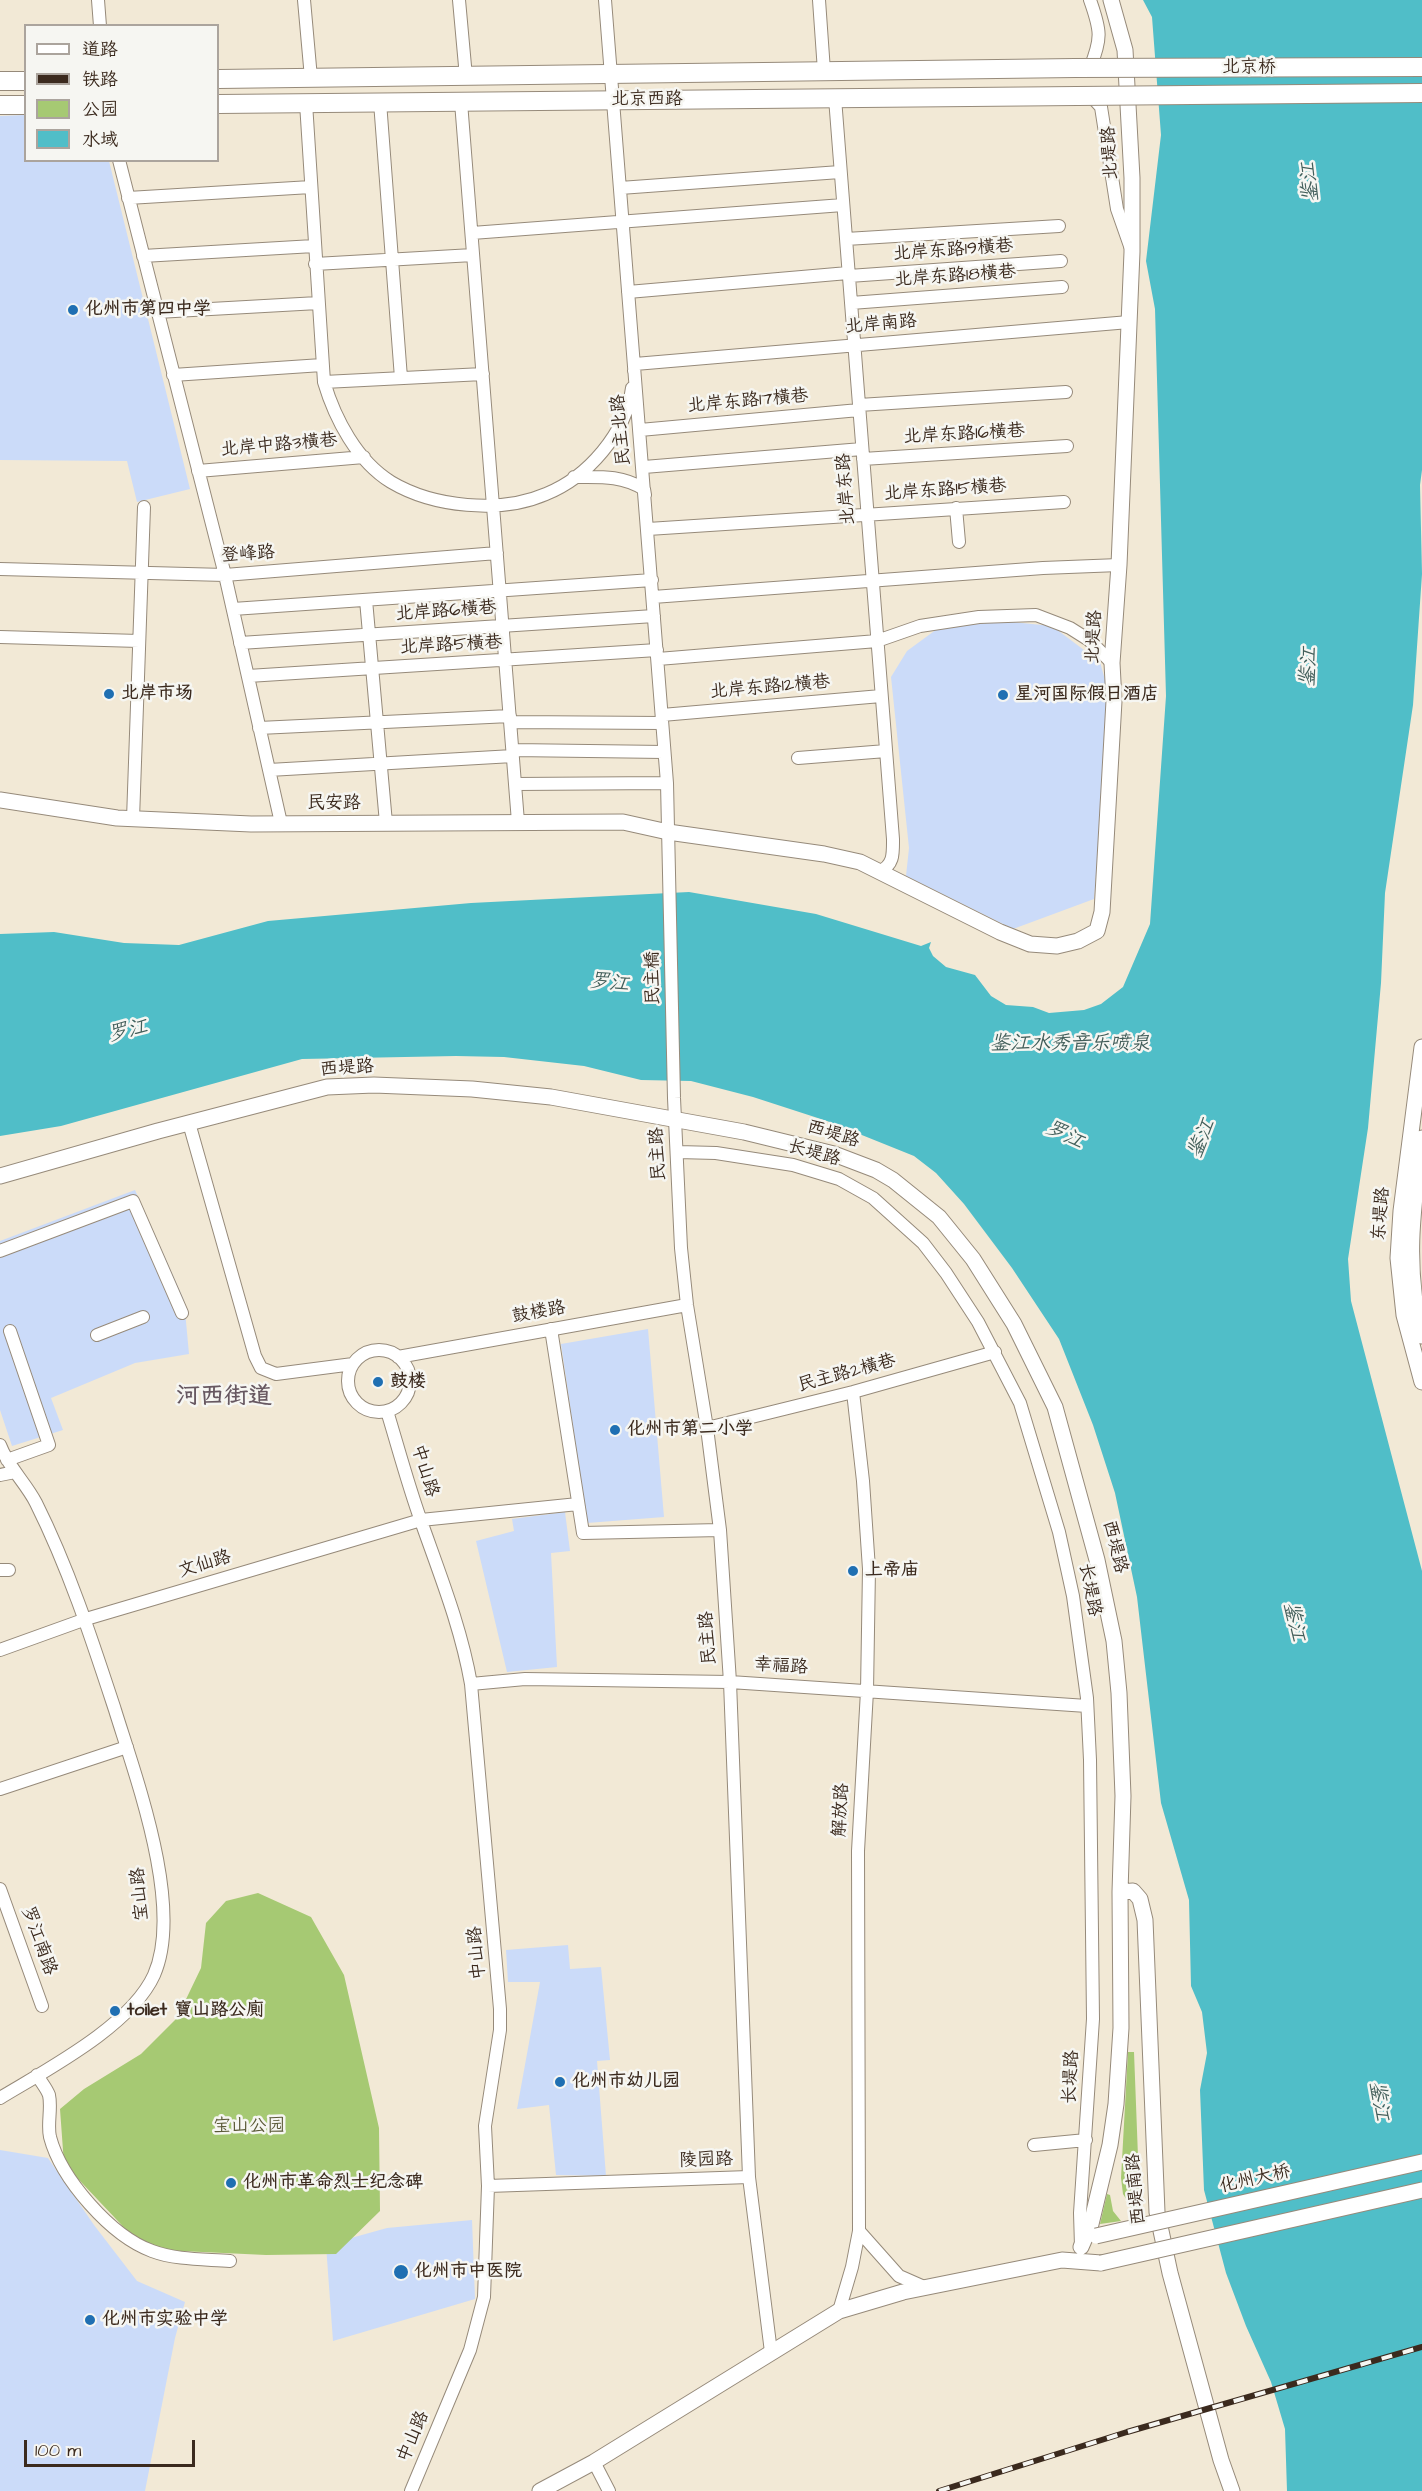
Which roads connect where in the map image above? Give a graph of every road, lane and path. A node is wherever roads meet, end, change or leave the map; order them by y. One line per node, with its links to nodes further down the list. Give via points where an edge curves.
1 (98, 0): 8 (street)
2 (304, 0): 14 (street)
3 (459, 0): 13 (street)
4 (605, 0): 12 (street, 民主北路)
5 (819, 0): 11 (street)
6 (1090, 0): 10 (street, via 1099,45)
7 (1111, 0): 39 (main road, 北堤路, via 1125,50)
8 (100, 24)
9 (1422, 67): 10 (highway, 北京桥, bridge)
10 (1083, 68): 11 (highway, 北京西路)
11 (824, 72): 12 (highway, 北京西路)
12 (611, 75): 13 (highway, 北京西路); 21 (street, 民主北路)
13 (466, 77): 14 (highway, 北京西路)
14 (311, 78): 15 (highway, 北京西路)
15 (219, 79)
16 (0, 81): 17 (highway)
17 (24, 81)
18 (1422, 93): 19 (highway, 北京桥, bridge)
19 (1084, 96): 20 (highway, 北京西路); 39 (street, via 1101,107 1117,209)
20 (835, 98): 21 (highway, 北京西路); 29 (street, 北岸东路)
21 (614, 100): 23 (highway, 北京西路); 31 (street, 民主北路)
22 (380, 102): 23 (highway, 北京西路); 24 (highway, 北京西路); 42 (street)
23 (461, 102): 36 (street)
24 (306, 103): 25 (highway, 北京西路); 30 (street)
25 (219, 104)
26 (0, 105): 27 (highway)
27 (24, 105)
28 (119, 162): 32 (street)
29 (840, 172): 31 (street); 33 (street, 北岸东路)
30 (310, 187): 32 (street); 38 (street)
31 (620, 188): 34 (street, 民主北路)
32 (128, 198): 41 (street)
33 (843, 205): 34 (street); 37 (street, 北岸东路)
34 (622, 222): 36 (street); 47 (street, 民主北路)
35 (1059, 226): 37 (street)
36 (472, 233): 40 (street)
37 (846, 239): 45 (street, 北岸东路)
38 (314, 246): 41 (street); 44 (street)
39 (1132, 252): 51 (main road, 北堤路)
40 (473, 255): 42 (street); 55 (street)
41 (143, 256): 50 (street)
42 (392, 260): 44 (street); 57 (street)
43 (1061, 261): 45 (street, 北岸东路19横巷)
44 (315, 264): 48 (street)
45 (849, 274): 47 (street, 北岸东路19横巷); 49 (street, 北岸东路)
46 (1062, 286): 49 (street, 北岸东路18横巷)
47 (628, 292): 53 (street, 民主北路)
48 (318, 303): 50 (street); 54 (street)
49 (851, 303): 52 (street, 北岸东路)
50 (157, 312): 56 (street)
51 (1129, 322): 52 (street, 北岸南路); 77 (main road, 北堤路)
52 (854, 345): 53 (street, 北岸南路); 60 (street, 北岸东路)
53 (635, 364): 61 (street, 民主北路); 67 (street, via 630,402 616,432 599,455)
54 (322, 365): 56 (street); 58 (street)
55 (483, 374): 57 (street); 69 (street)
56 (173, 375): 66 (street)
57 (401, 378): 58 (street)
58 (324, 381): 64 (street, via 344,429)
59 (1066, 392): 60 (street, 北岸东路17横巷)
60 (859, 407): 61 (street, 北岸东路17横巷); 63 (street, 北岸东路)
61 (640, 430): 65 (street, 民主北路)
62 (1067, 446): 63 (street, 北岸东路16横巷)
63 (862, 454): 65 (street, 北岸东路16横巷); 73 (street, 北岸东路)
64 (364, 457): 66 (street, 北岸中路3横巷); 69 (street, via 390,481 435,500)
65 (644, 467): 71 (street, 民主北路)
66 (198, 471): 80 (street)
67 (574, 477): 69 (street, via 546,494); 71 (street, via 612,476 630,481 644,489)
68 (1064, 502): 72 (street, 北岸东路15横巷)
69 (493, 504): 76 (street)
70 (144, 507): 79 (street)
71 (646, 508): 74 (street, 民主北路)
72 (957, 508): 73 (street, 北岸东路15横巷); 75 (street)
73 (867, 514): 74 (street, 北岸东路15横巷); 82 (street, 北岸东路)
74 (648, 529): 81 (street, 民主北路)
75 (959, 542)
76 (497, 554): 80 (street, 登峰路); 83 (street)
77 (1119, 565): 82 (street); 96 (main road, 北堤路)
78 (0, 569): 79 (street, 登峰路)
79 (142, 573): 80 (street, 登峰路); 91 (street)
80 (225, 575): 86 (street)
81 (652, 580): 83 (street); 84 (street, 民主北路)
82 (872, 581): 84 (street); 92 (street, 北岸东路)
83 (500, 591): 85 (street); 88 (street)
84 (653, 597): 87 (street, 民主北路)
85 (366, 600): 86 (street); 89 (street)
86 (232, 609): 93 (street)
87 (654, 616): 88 (street, 北岸路6橫巷); 94 (street, 民主北路)
88 (503, 626): 89 (street, 北岸路6橫巷); 95 (street)
89 (369, 635): 93 (street, 北岸路6橫巷); 97 (street)
90 (0, 637): 91 (street)
91 (139, 641): 113 (street)
92 (877, 641): 94 (street, 北岸路5橫巷); 96 (street, 北岸路5橫巷, via 920,626 979,617 1036,615 1089,640); 99 (street, 北岸东路)
93 (240, 643): 98 (street)
94 (657, 655): 95 (street, 北岸路5橫巷); 101 (street, 民主北路)
95 (506, 661): 97 (street, 北岸路5橫巷); 100 (street)
96 (1112, 663): 121 (main road, 北堤路, via 1114,701 1102,912 1097,931 1057,946 1030,944)
97 (372, 669): 98 (street, 北岸路5橫巷); 102 (street)
98 (248, 676): 103 (street)
99 (881, 696): 101 (street, 北岸东路12横巷); 104 (street, 北岸东路)
100 (510, 719): 101 (street, 北岸东路12横巷); 102 (street, 北岸东路12横巷); 106 (street)
101 (662, 719): 105 (street, 民主北路)
102 (377, 722): 103 (street, 北岸东路12横巷); 108 (street)
103 (260, 728): 109 (street)
104 (886, 751): 107 (street); 119 (street, 北岸东路)
105 (664, 752): 106 (street); 110 (street, 民主北路)
106 (513, 753): 108 (street); 111 (street)
107 (798, 758)
108 (381, 764): 109 (street); 116 (street)
109 (269, 770): 115 (street)
110 (667, 783): 111 (street); 117 (street, 民主北路)
111 (515, 784): 114 (street)
112 (0, 800): 113 (main road, 民安路)
113 (133, 819): 115 (main road, 民安路)
114 (518, 822): 116 (main road, 民安路); 117 (main road, 民安路, via 623,822)
115 (281, 823): 116 (main road, 民安路)
116 (386, 823)
117 (668, 832): 118 (street, 民主北路); 120 (main road, 北堤路, via 824,854)
118 (669, 858): 123 (street, 民主橋)
119 (892, 860): 120 (street); 121 (street, 北岸东路)
120 (880, 871): 121 (main road, 北堤路)
121 (899, 882)
122 (1422, 1047): 140 (main road, 东堤路, via 1398,1257 1404,1315)
123 (674, 1098): 124 (street, 民主路)
124 (675, 1120): 125 (main road, 西堤路, via 511,1092 363,1085 327,1087); 127 (street, 民主路); 160 (main road, 西堤路, via 834,1154 893,1180 957,1237 1014,1324 1055,1407 1111,1624 1119,1693 1123,1796)
125 (189, 1123): 128 (main road, 西堤路); 139 (street, via 261,1368 276,1374)
126 (1422, 1138): 136 (main road, 东堤路, via 1410,1257)
127 (678, 1152): 130 (street, 民主路); 137 (street, 长堤路, via 793,1165 859,1189 889,1210 935,1257)
128 (0, 1176)
129 (0, 1251): 131 (street, via 133,1201)
130 (687, 1305): 133 (street, 鼓楼路); 143 (street, 民主路)
131 (182, 1314)
132 (143, 1317): 135 (street)
133 (551, 1329): 138 (street, 鼓楼路); 148 (street)
134 (10, 1331): 145 (street, via 49,1445)
135 (97, 1335)
136 (1422, 1336)
137 (995, 1352): 141 (street, 民主路2横巷); 156 (street, 长堤路, via 1020,1403 1059,1532 1073,1596)
138 (398, 1357): 139 (street, via 376,1350 360,1356); 142 (street, via 408,1372 408,1391)
139 (353, 1364): 142 (street, via 348,1382 354,1399 369,1410)
140 (1422, 1383)
141 (853, 1392): 143 (street, 民主路2横巷); 155 (street, 解放路, via 868,1546)
142 (387, 1411): 149 (street, 中山路)
143 (707, 1428): 150 (street, 民主路)
144 (0, 1445): 145 (street, 宝山路)
145 (8, 1460): 146 (street, 宝山路)
146 (15, 1472): 147 (street); 151 (street, 宝山路, via 36,1503)
147 (0, 1475)
148 (578, 1504): 149 (street, 文仙路); 150 (street, via 583,1533)
149 (421, 1520): 151 (street, 文仙路); 154 (street, 中山路, via 444,1580)
150 (720, 1530): 153 (street, 民主路)
151 (86, 1619): 152 (street, 文仙路); 157 (street, 宝山路)
152 (0, 1650)
153 (730, 1682): 154 (street, 幸福路, via 525,1679); 155 (street, 幸福路); 167 (street, 民主路)
154 (471, 1684): 168 (street, 中山路, via 500,2009 485,2127)
155 (867, 1691): 156 (street, 幸福路); 170 (street, 解放路, via 858,1851)
156 (1087, 1706): 164 (street, 长堤路, via 1093,2019)
157 (127, 1747): 158 (street); 162 (street, 宝山路, via 157,1865 163,1924 158,1961 153,1976 130,2007 100,2034)
158 (0, 1789)
159 (0, 1889): 161 (street, 罗江南路)
160 (1120, 1892): 171 (main road, 西堤路, via 1121,2028 1116,2104 1091,2224); 181 (main road, 西堤南路, via 1134,1891 1145,1920 1154,2186 1161,2235)
161 (42, 2006)
162 (37, 2075): 163 (street, 宝山路); 173 (street, via 49,2096 50,2138 63,2169 108,2223 154,2252)
163 (0, 2098)
164 (1086, 2140): 165 (street); 171 (street, 长堤路)
165 (1034, 2145)
166 (1422, 2162): 171 (main road, 化州大桥, bridge, via 1096,2236)
167 (748, 2177): 168 (street, 陵园路); 176 (street, 陵园路)
168 (488, 2186): 178 (street, 中山路, via 481,2308 470,2350)
169 (1422, 2190): 172 (main road, bridge, via 1101,2262)
170 (859, 2231): 174 (street, via 899,2276); 175 (street, 解放路)
171 (1081, 2247): 172 (main road)
172 (1062, 2260): 174 (main road)
173 (230, 2261)
174 (924, 2287): 175 (main road)
175 (839, 2311): 176 (main road)
176 (771, 2352): 177 (main road)
177 (594, 2462): 179 (main road); 180 (street)
178 (411, 2491)
179 (540, 2491)
180 (609, 2491)
181 (1232, 2491)

